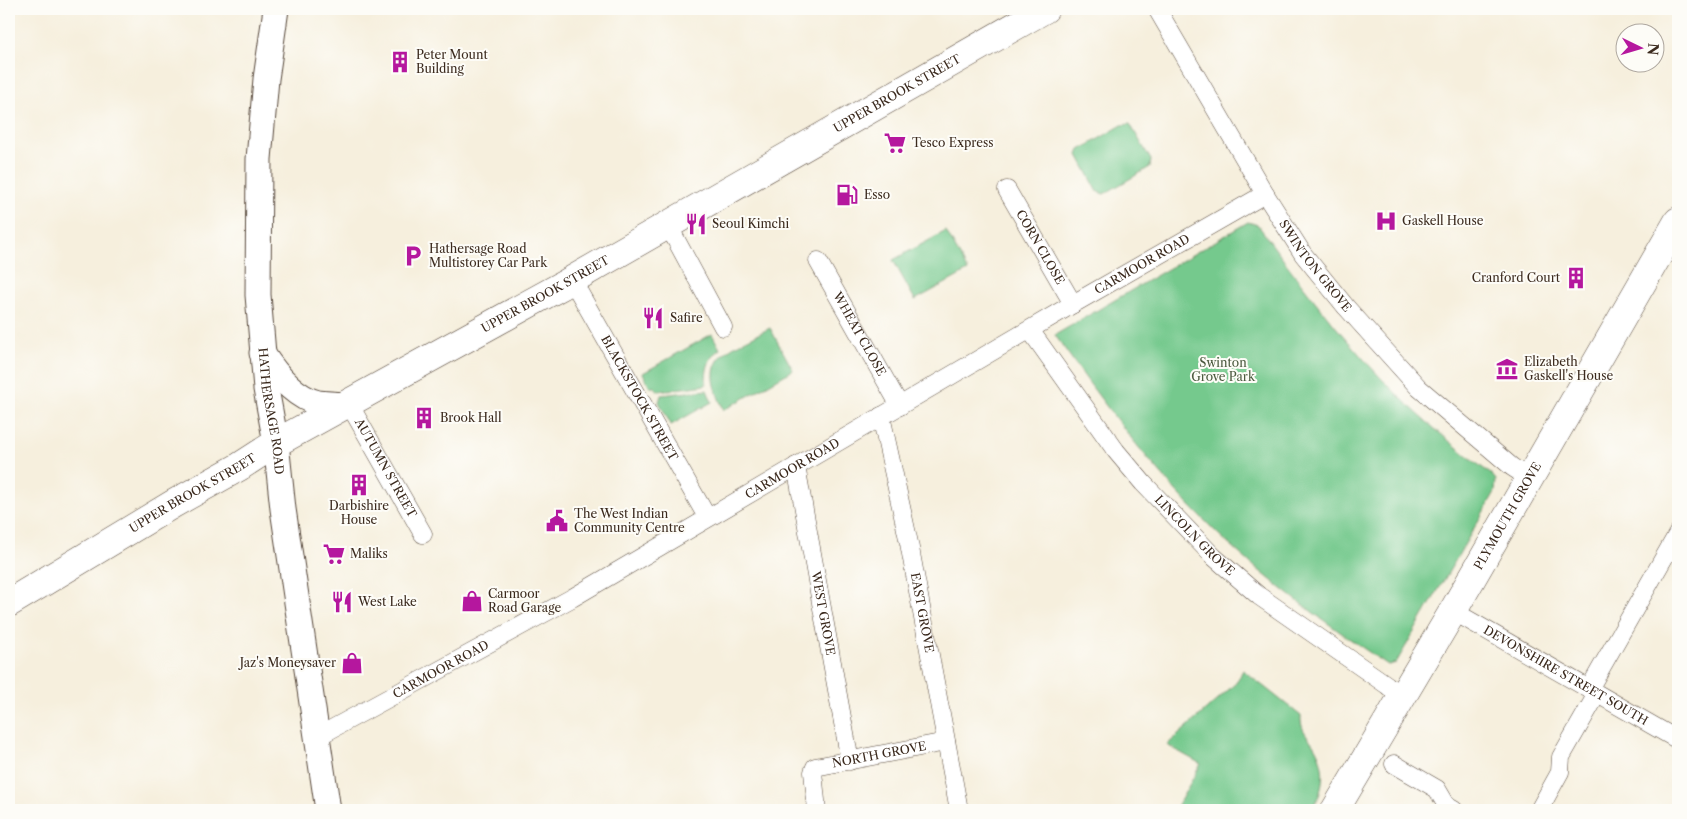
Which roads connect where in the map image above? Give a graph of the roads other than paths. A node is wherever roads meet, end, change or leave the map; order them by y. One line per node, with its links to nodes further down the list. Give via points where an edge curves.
1 (276, 9): 13 (street, HATHERSAGE ROAD, via 259,158 258,294)
2 (1045, 9): 7 (main road, UPPER BROOK STREET)
3 (1157, 9): 5 (street, SWINTON GROVE)
4 (1006, 190): 10 (street, CORN CLOSE)
5 (1265, 194): 10 (street, CARMOOR ROAD); 19 (street, SWINTON GROVE, via 1304,254 1418,388)
6 (1678, 221): 19 (main road, PLYMOUTH GROVE)
7 (668, 225): 9 (main road, UPPER BROOK STREET); 11 (street)
8 (818, 261): 15 (street, WHEAT CLOSE)
9 (572, 280): 14 (main road, UPPER BROOK STREET); 20 (street, BLACKSTOCK STREET)
10 (1073, 304): 12 (street, CARMOOR ROAD)
11 (723, 328)
12 (1030, 330): 15 (street, CARMOOR ROAD); 26 (street, LINCOLN GROVE, via 1116,451 1142,483 1214,557 1259,596)
13 (262, 353): 14 (street, via 276,374 305,397 318,403); 17 (street, HATHERSAGE ROAD)
14 (345, 404): 17 (main road, UPPER BROOK STREET); 22 (street, AUTUMN STREET)
15 (900, 406): 16 (street, CARMOOR ROAD)
16 (881, 416): 18 (street, CARMOOR ROAD); 29 (street, EAST GROVE, via 909,543)
17 (276, 443): 23 (main road, UPPER BROOK STREET); 27 (street, HATHERSAGE ROAD)
18 (796, 466): 20 (street, CARMOOR ROAD); 30 (street, WEST GROVE)
19 (1529, 478): 24 (main road, PLYMOUTH GROVE)
20 (707, 517): 27 (street, CARMOOR ROAD, via 572,598)
21 (1678, 533): 25 (street)
22 (423, 534)
23 (9, 603)
24 (1453, 610): 25 (street, DEVONSHIRE STREET SOUTH); 26 (main road, PLYMOUTH GROVE)
25 (1593, 691): 28 (street, DEVONSHIRE STREET SOUTH); 37 (street, via 1561,758 1560,772)
26 (1401, 697): 35 (main road, PLYMOUTH GROVE)
27 (317, 737): 32 (street, HATHERSAGE ROAD)
28 (1678, 740)
29 (946, 742): 30 (street, NORTH GROVE); 34 (street, EAST GROVE)
30 (850, 761): 33 (street, NORTH GROVE, via 815,767)
31 (1394, 764): 36 (street, via 1437,789 1447,806)
32 (328, 810)
33 (817, 810)
34 (959, 810)
35 (1335, 810)
36 (1454, 810)
37 (1539, 810)

